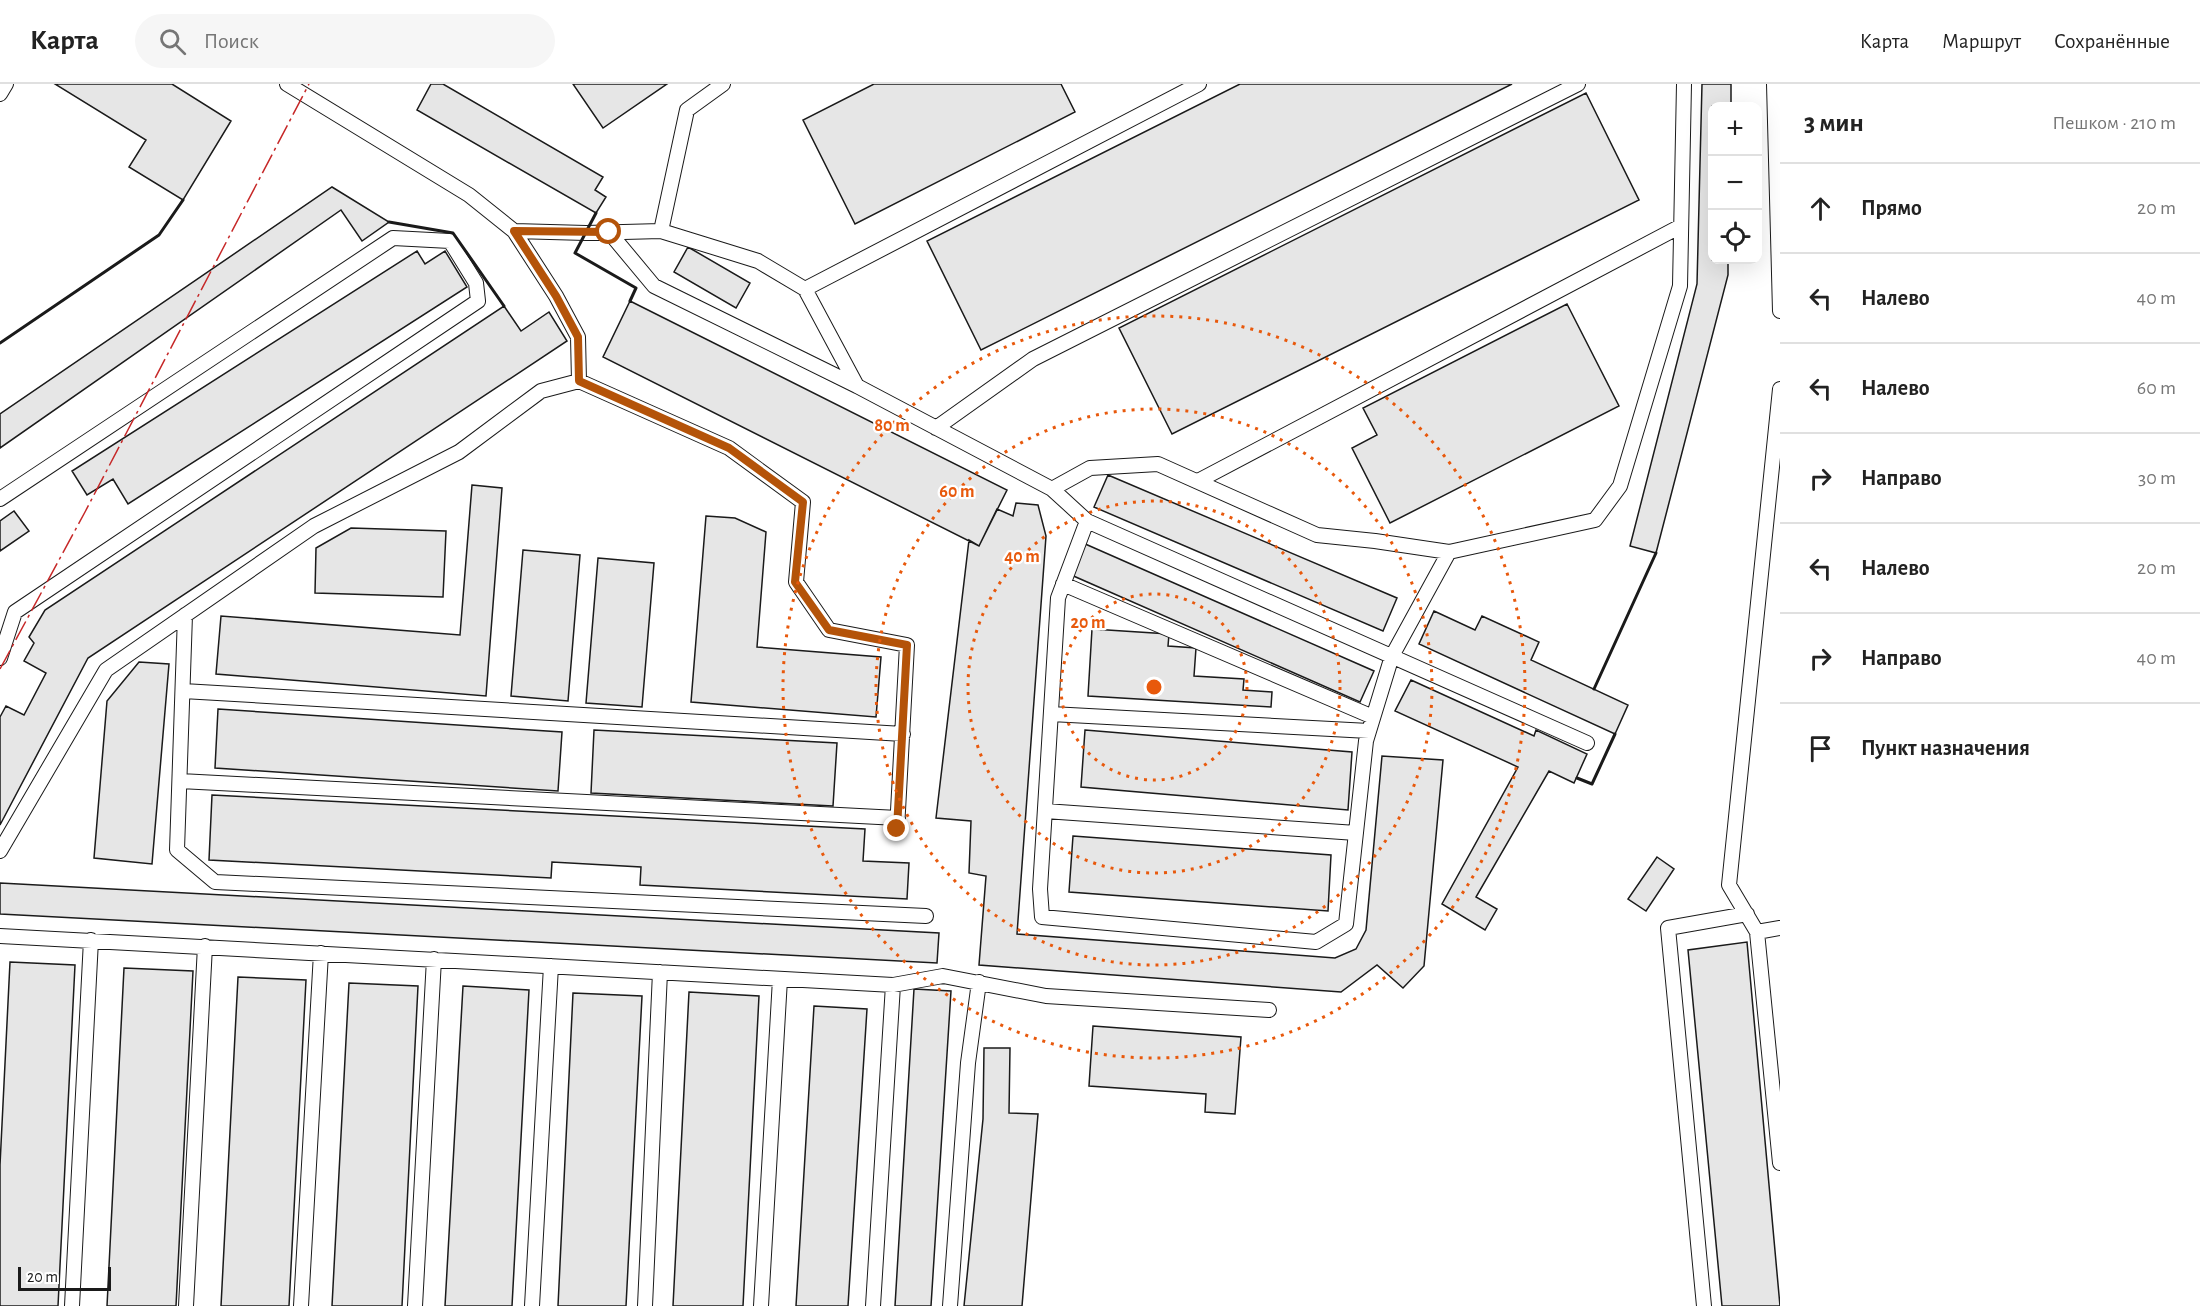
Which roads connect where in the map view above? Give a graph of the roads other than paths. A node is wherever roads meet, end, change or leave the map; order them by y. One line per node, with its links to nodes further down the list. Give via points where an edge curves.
1 (6, 84): 8 (lane)
2 (287, 84): 10 (lane, via 469,195)
3 (723, 84): 11 (lane, via 687,110)
4 (1199, 84): 13 (lane)
5 (1578, 84): 18 (lane, via 1032,359)
6 (1684, 84): 9 (lane)
7 (1774, 84): 14 (lane)
8 (0, 94)
9 (1681, 226): 19 (lane); 23 (lane, via 1680,286 1620,486 1595,520)
10 (514, 231): 12 (lane); 15 (lane, via 578,337)
11 (661, 231): 12 (lane); 13 (lane, via 758,261)
12 (609, 232): 16 (lane, via 654,286)
13 (805, 289): 16 (lane)
14 (1780, 311)
15 (579, 381): 25 (lane, via 541,391 459,452 314,526); 32 (lane, via 729,448 803,502 795,582 829,630 907,645)
16 (856, 386): 18 (lane)
17 (1780, 389): 38 (lane, via 1729,885)
18 (936, 428): 20 (lane)
19 (1198, 482): 20 (lane, via 1158,464 1090,468); 23 (lane, via 1317,535)
20 (1052, 489): 22 (lane)
21 (0, 499): 27 (lane, via 393,238 450,241 477,283 478,301 15,612)
22 (1087, 521): 24 (lane); 26 (lane)
23 (1449, 552): 26 (lane)
24 (1063, 584): 29 (lane, via 1058,598); 30 (lane)
25 (185, 615): 28 (lane); 37 (lane, via 106,670)
26 (1392, 656): 30 (lane); 33 (lane)
27 (0, 658)
28 (183, 691): 32 (lane); 34 (lane)
29 (1051, 714): 31 (lane); 35 (lane)
30 (1373, 717): 31 (lane)
31 (1369, 731): 36 (lane)
32 (903, 734): 34 (lane, via 897,823)
33 (1587, 743)
34 (180, 782): 39 (lane, via 177,850 215,882)
35 (1045, 811): 36 (lane); 36 (lane, via 1042,917 1316,942 1346,924)
36 (1356, 833)
37 (0, 851)
38 (1747, 914): 41 (lane); 63 (lane, via 1668,928)
39 (926, 916)
40 (1780, 928): 41 (lane)
41 (1757, 932): 53 (lane)
42 (0, 936): 43 (lane)
43 (91, 940): 44 (lane); 54 (lane)
44 (205, 946): 45 (lane); 55 (lane)
45 (321, 953): 46 (lane); 56 (lane)
46 (434, 959): 47 (lane); 57 (lane)
47 (551, 966): 48 (lane); 58 (lane)
48 (660, 972): 49 (lane); 59 (lane)
49 (780, 979): 51 (lane); 60 (lane)
50 (979, 982): 51 (lane, via 944,976); 52 (lane, via 1046,996); 62 (lane, via 968,1063)
51 (893, 985): 61 (lane)
52 (1269, 1010)
53 (1780, 1163)
54 (72, 1306)
55 (186, 1306)
56 (301, 1306)
57 (416, 1306)
58 (532, 1306)
59 (645, 1306)
60 (761, 1306)
61 (873, 1306)
62 (950, 1306)
63 (1704, 1306)

